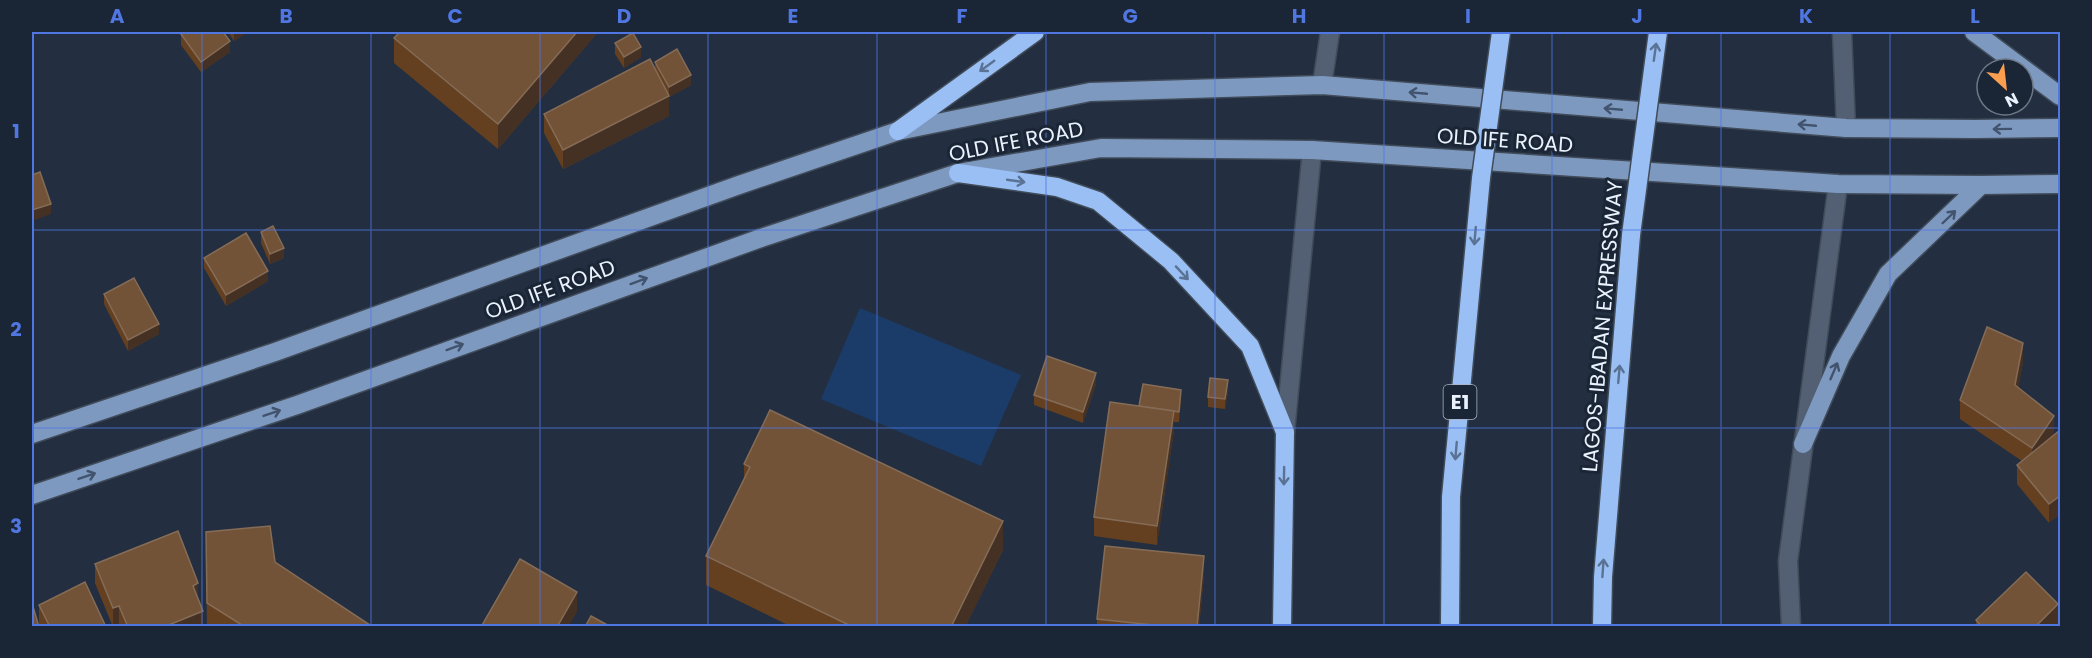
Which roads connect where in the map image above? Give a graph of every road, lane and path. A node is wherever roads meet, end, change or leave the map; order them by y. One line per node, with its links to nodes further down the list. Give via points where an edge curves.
1 (1035, 32): 11 (highway, one-way to 11)
2 (1330, 32): 7 (street)
3 (1501, 32): 22 (highway, E1, one-way to 22, bridge, via 1481,177 1451,497)
4 (1658, 32): 23 (highway, LAGOS-IBADAN EXPRESSWAY, one-way to 4, bridge, via 1631,235)
5 (1842, 32): 9 (street)
6 (1974, 32): 8 (main road)
7 (1322, 85): 9 (main road, OLD IFE ROAD, one-way to 7); 11 (main road, OLD IFE ROAD, via 1090,92)
8 (2061, 96)
9 (1846, 128): 10 (main road, OLD IFE ROAD, one-way to 9)
10 (2061, 128)
11 (898, 131): 18 (main road, OLD IFE ROAD)
12 (1312, 150): 13 (main road, OLD IFE ROAD, via 1101,148); 14 (main road, OLD IFE ROAD); 17 (street)
13 (958, 173): 17 (highway, one-way to 17, via 1057,187 1098,201 1171,261 1250,346); 20 (main road, OLD IFE ROAD, one-way to 13, via 297,405 761,238)
14 (1838, 183): 16 (main road, OLD IFE ROAD); 19 (street)
15 (2061, 184): 16 (main road, OLD IFE ROAD)
16 (1981, 186): 19 (main road, one-way to 16, via 1840,356 1888,273)
17 (1285, 432): 21 (highway, one-way to 21)
18 (32, 434)
19 (1803, 444): 24 (street, via 1788,561)
20 (32, 495)
21 (1282, 627)
22 (1450, 627)
23 (1602, 627)
24 (1791, 627)

